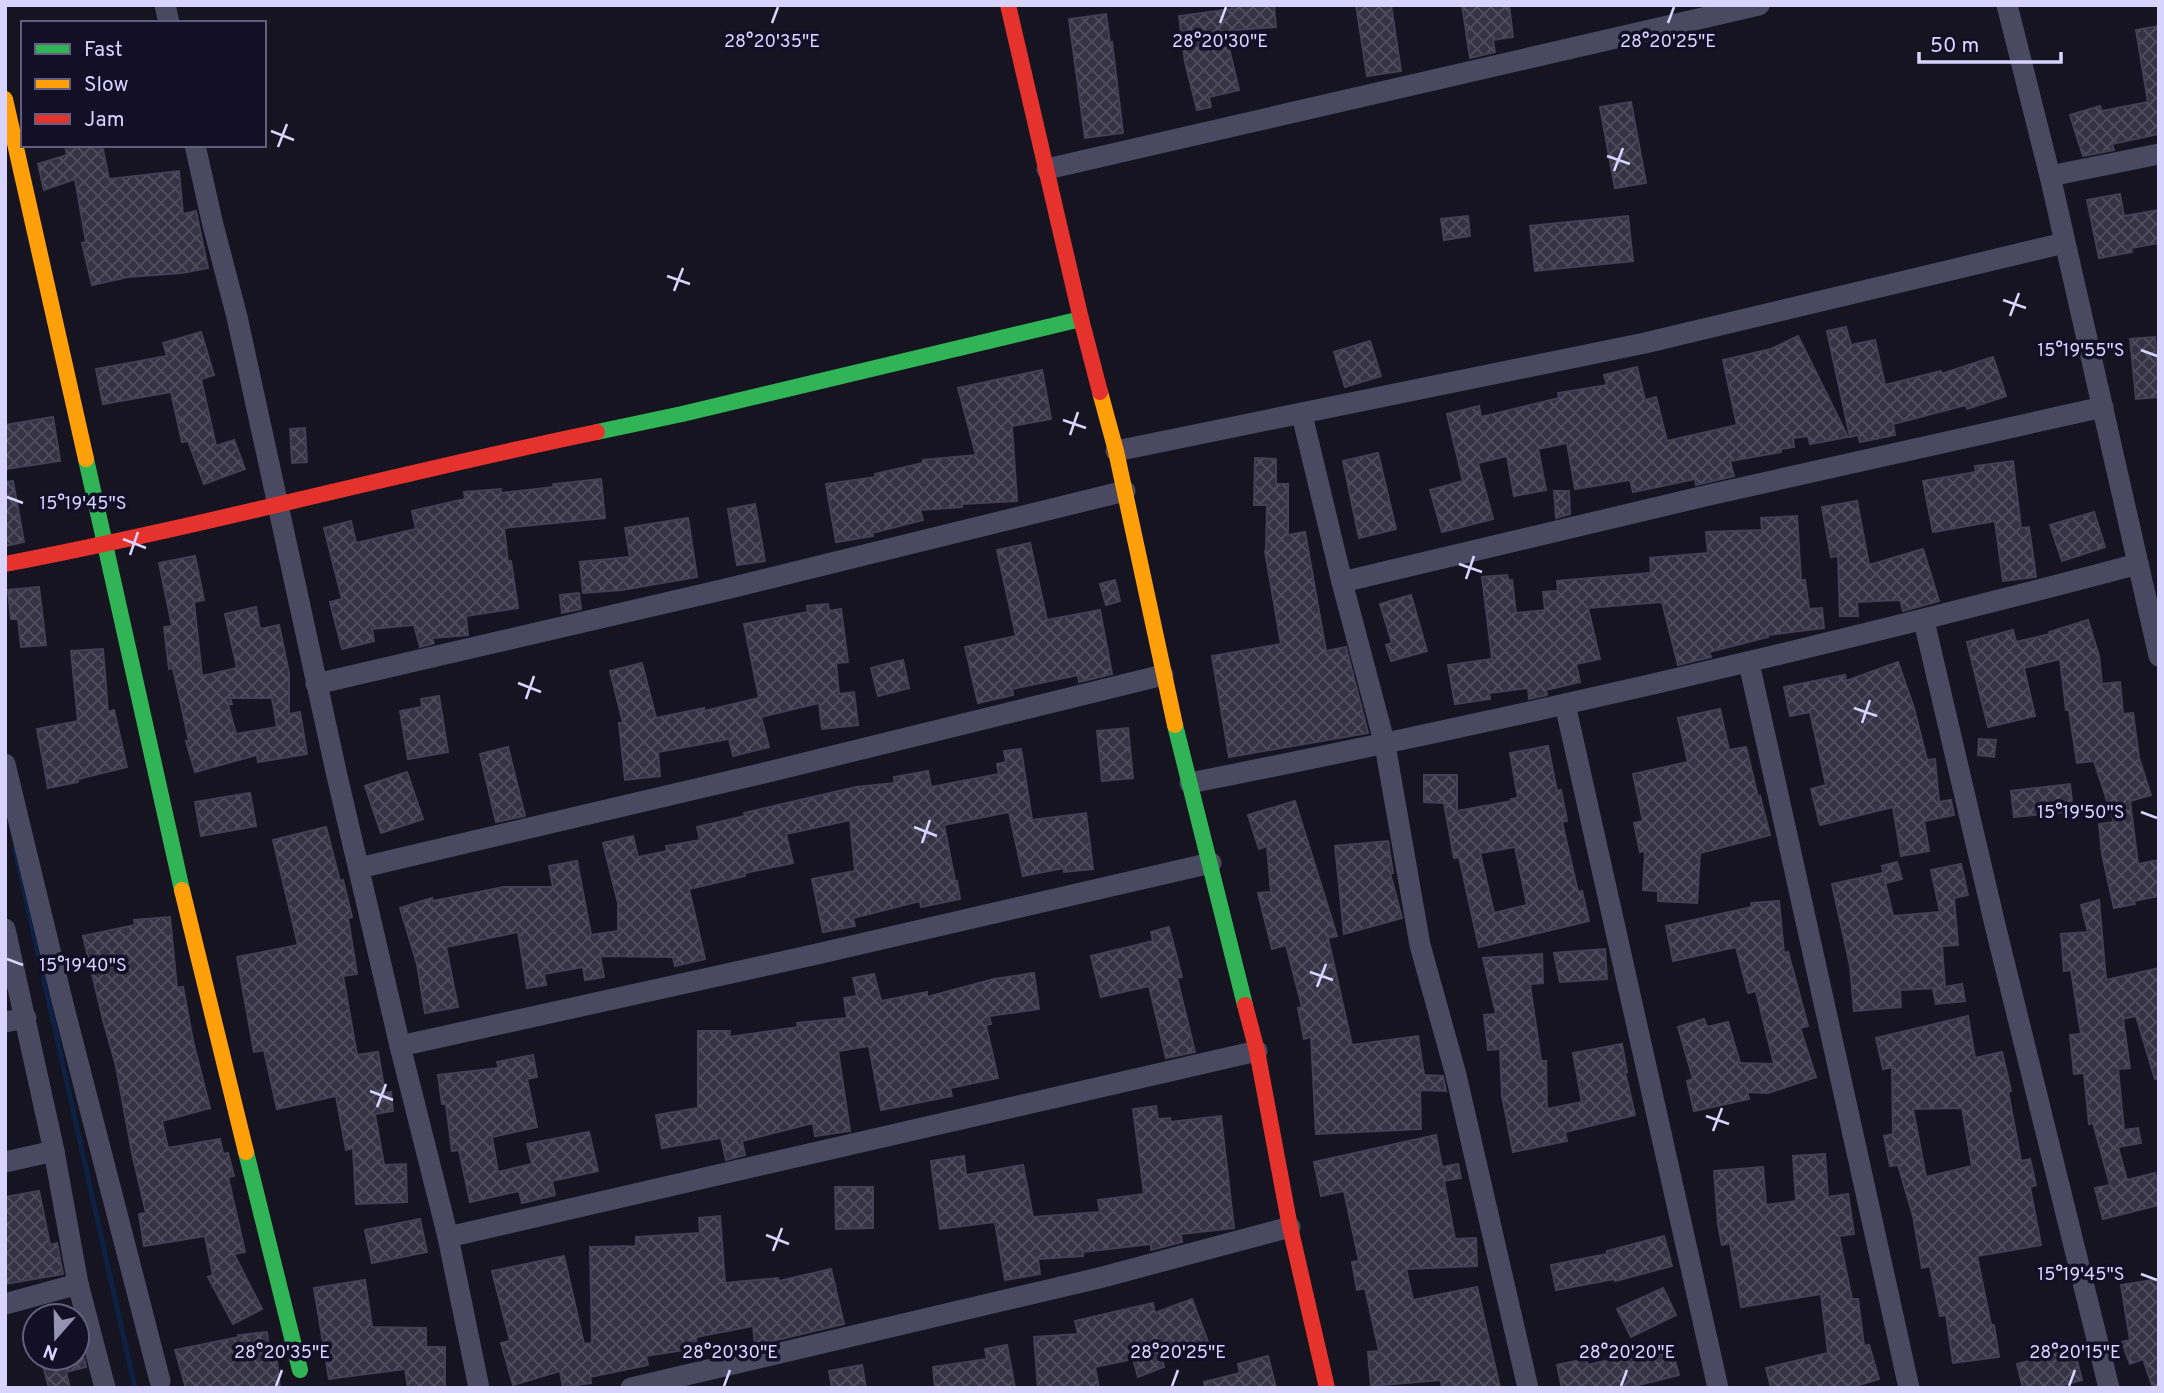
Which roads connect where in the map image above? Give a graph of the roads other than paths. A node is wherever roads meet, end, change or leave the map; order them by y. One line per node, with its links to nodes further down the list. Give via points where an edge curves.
1 (1008, 5): 7 (street)
2 (1759, 5): 7 (street)
3 (2007, 5): 8 (street)
4 (5, 99): 16 (street)
5 (195, 147): 15 (street)
6 (2159, 154): 8 (street)
7 (1047, 169): 10 (street)
8 (2050, 176): 9 (street)
9 (2064, 243): 11 (street); 12 (street, via 1645,343)
10 (1081, 319): 13 (street); 15 (street)
11 (2103, 407): 18 (street); 19 (street)
12 (1302, 415): 13 (street); 19 (street)
13 (1116, 451): 14 (street)
14 (1125, 491): 23 (street); 24 (street)
15 (278, 503): 16 (street); 24 (street)
16 (105, 545): 17 (street); 41 (street, via 194,943)
17 (5, 564)
18 (2138, 564): 20 (street); 21 (street)
19 (1342, 582): 26 (street)
20 (1924, 621): 22 (street); 50 (street)
21 (2159, 656)
22 (1749, 663): 25 (street); 49 (street)
23 (1163, 675): 28 (street); 30 (street)
24 (316, 684): 30 (street)
25 (1565, 704): 26 (street); 48 (street)
26 (1385, 745): 28 (street); 47 (street, via 1420,945 1456,1075)
27 (5, 764): 42 (street)
28 (1190, 783): 29 (street)
29 (1211, 863): 33 (street); 34 (street)
30 (359, 868): 33 (street)
31 (5, 929): 32 (street)
32 (16, 1020): 35 (street)
33 (400, 1046): 38 (street)
34 (1257, 1051): 37 (street); 38 (street)
35 (54, 1151): 36 (street); 39 (street)
36 (5, 1162)
37 (1290, 1227): 45 (street, via 1086,1281); 46 (street)
38 (447, 1237): 44 (street)
39 (78, 1284): 40 (street); 43 (street)
40 (5, 1304)
41 (300, 1370)
42 (160, 1381)
43 (105, 1388)
44 (480, 1388)
45 (631, 1388)
46 (1327, 1388)
47 (1528, 1388)
48 (1718, 1388)
49 (1909, 1388)
50 (2109, 1388)

